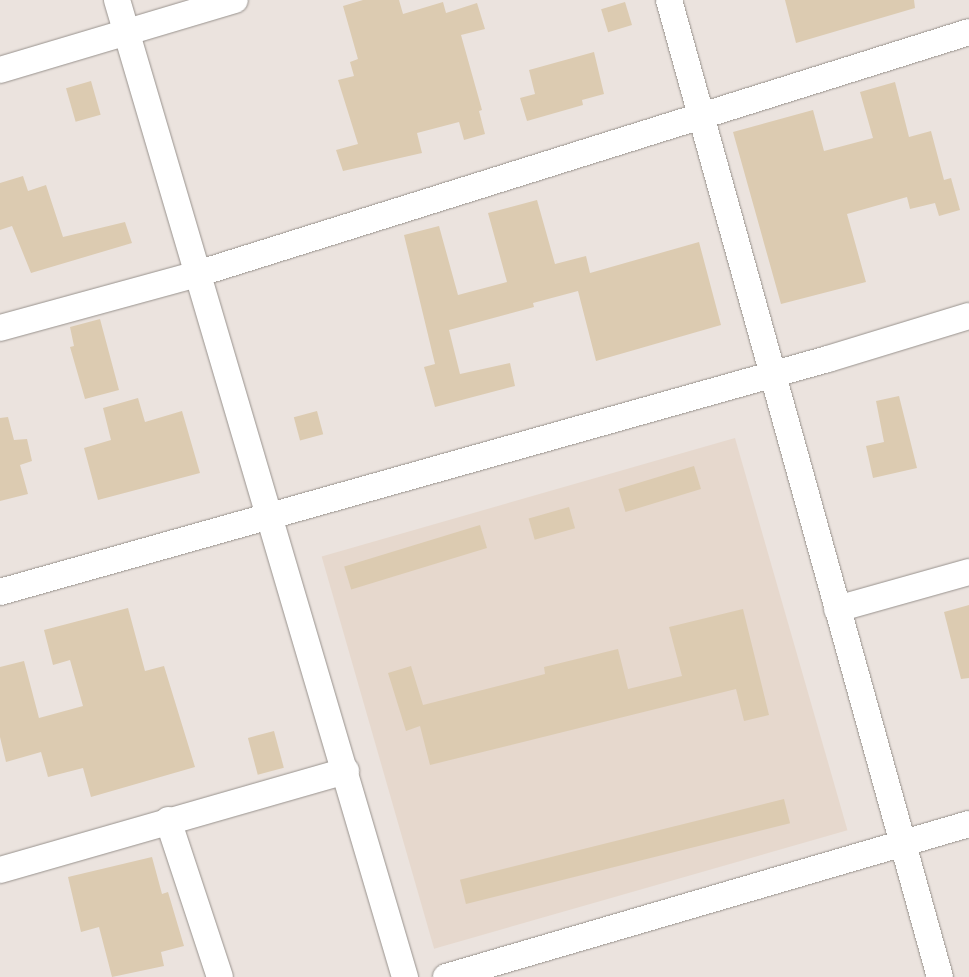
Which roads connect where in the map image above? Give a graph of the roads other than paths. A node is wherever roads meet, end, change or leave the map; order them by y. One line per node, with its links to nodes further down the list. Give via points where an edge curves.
1 (117, 0): 4 (street)
2 (235, 0): 4 (street)
3 (669, 0): 7 (street)
4 (126, 31): 6 (street); 8 (street)
5 (969, 32): 7 (street)
6 (0, 70)
7 (700, 115): 8 (street); 11 (street)
8 (197, 274): 10 (street); 12 (street)
9 (969, 316): 11 (street)
10 (0, 328)
11 (774, 374): 12 (street); 15 (street)
12 (268, 517): 14 (street); 16 (street)
13 (969, 572): 15 (street)
14 (0, 592)
15 (837, 610): 19 (street)
16 (346, 771): 17 (street); 22 (street)
17 (168, 820): 20 (street); 21 (street)
18 (969, 824): 19 (street)
19 (900, 844): 23 (street); 24 (street)
20 (0, 870)
21 (220, 977)
22 (405, 977)
23 (446, 977)
24 (940, 977)

